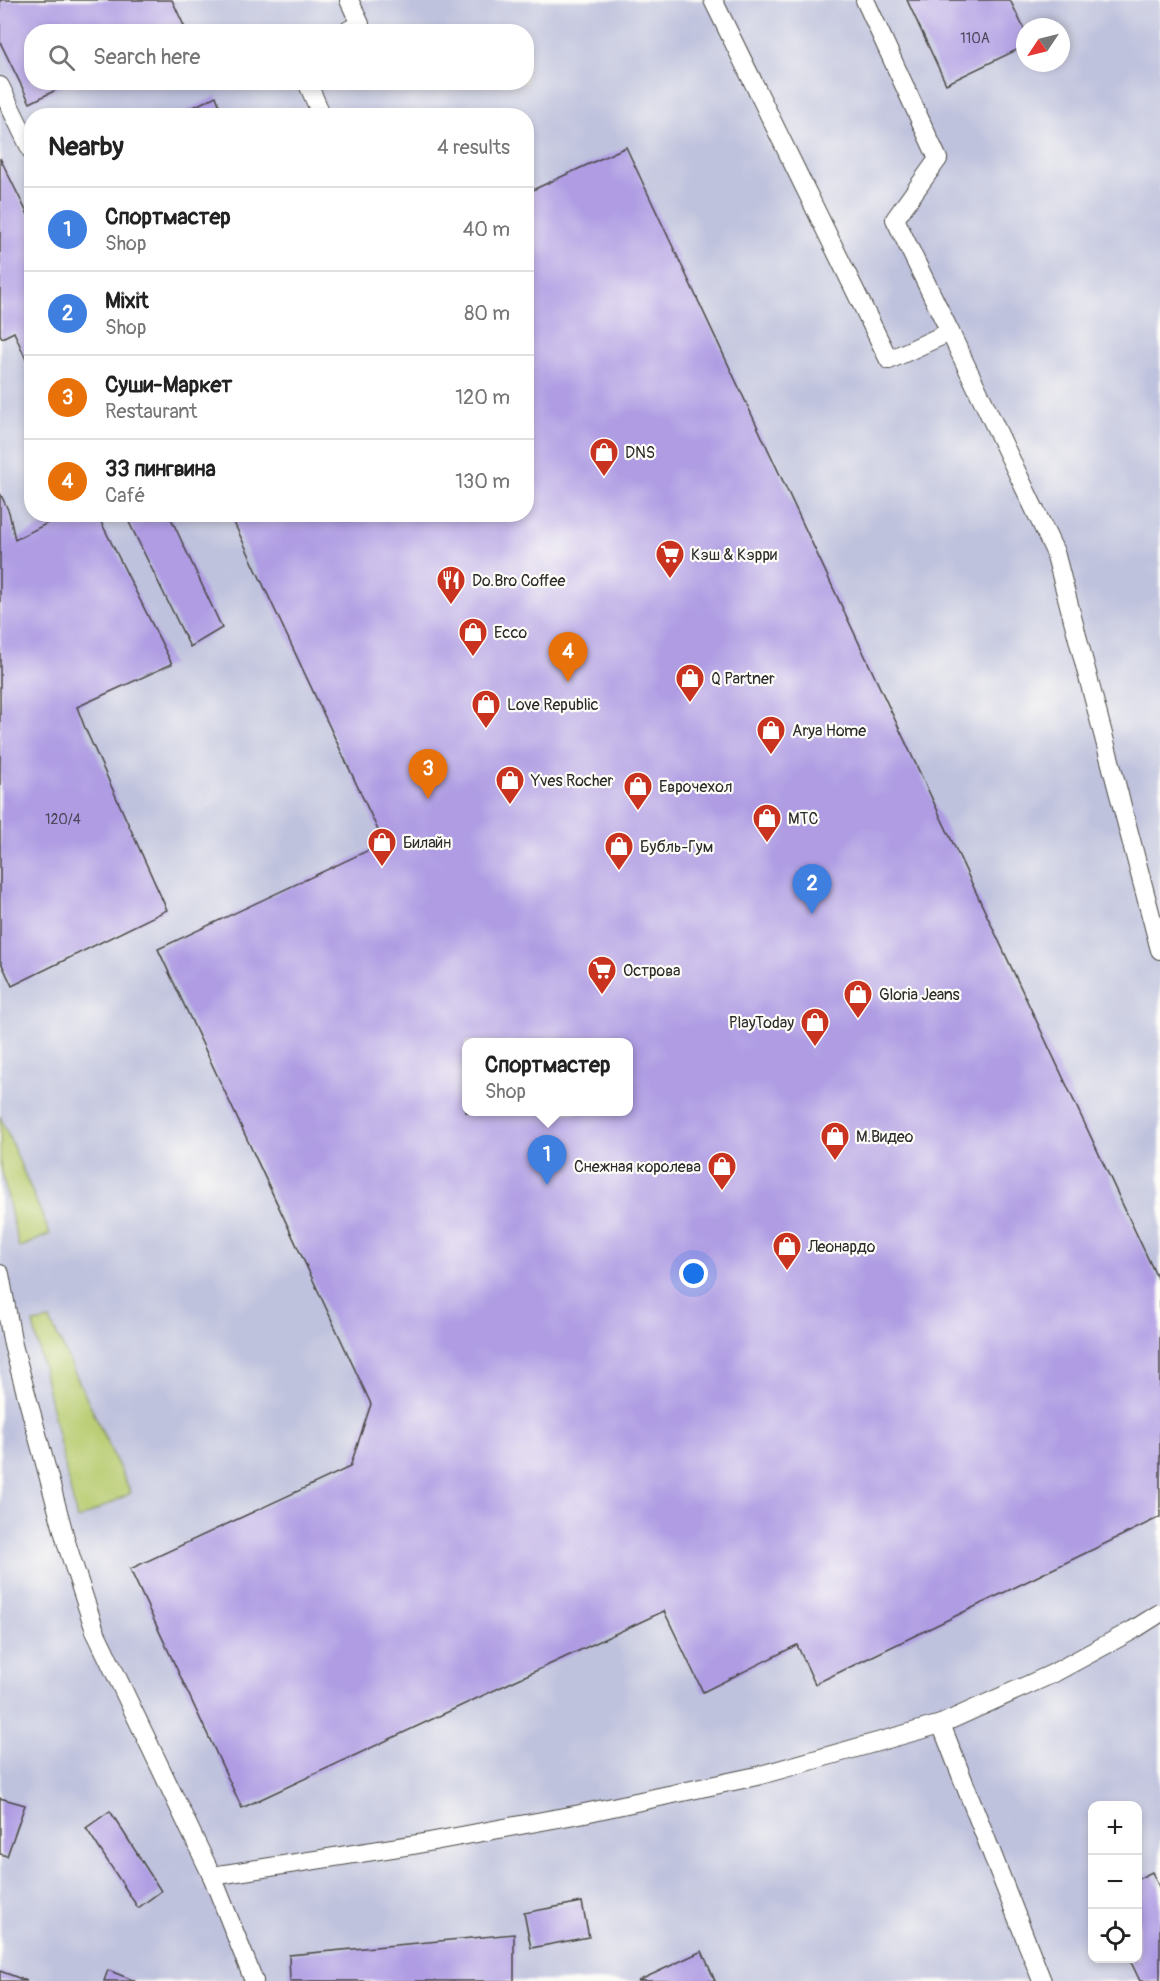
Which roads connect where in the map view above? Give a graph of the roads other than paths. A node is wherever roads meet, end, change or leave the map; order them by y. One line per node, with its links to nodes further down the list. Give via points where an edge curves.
1 (348, 0): 4 (lane)
2 (713, 0): 9 (lane, via 889,360)
3 (865, 0): 9 (lane, via 938,159 895,219)
4 (360, 24)
5 (0, 86): 8 (lane)
6 (311, 90): 7 (lane)
7 (318, 108)
8 (24, 136)
9 (950, 332): 10 (lane, via 1055,552)
10 (1160, 950)
11 (0, 1274): 14 (lane, via 13,1345 67,1545 95,1631)
12 (1160, 1613): 13 (lane, via 1052,1674)
13 (940, 1724): 14 (lane, via 757,1776 580,1814); 16 (lane)
14 (212, 1876): 15 (lane)
15 (254, 1981)
16 (1042, 1981)

